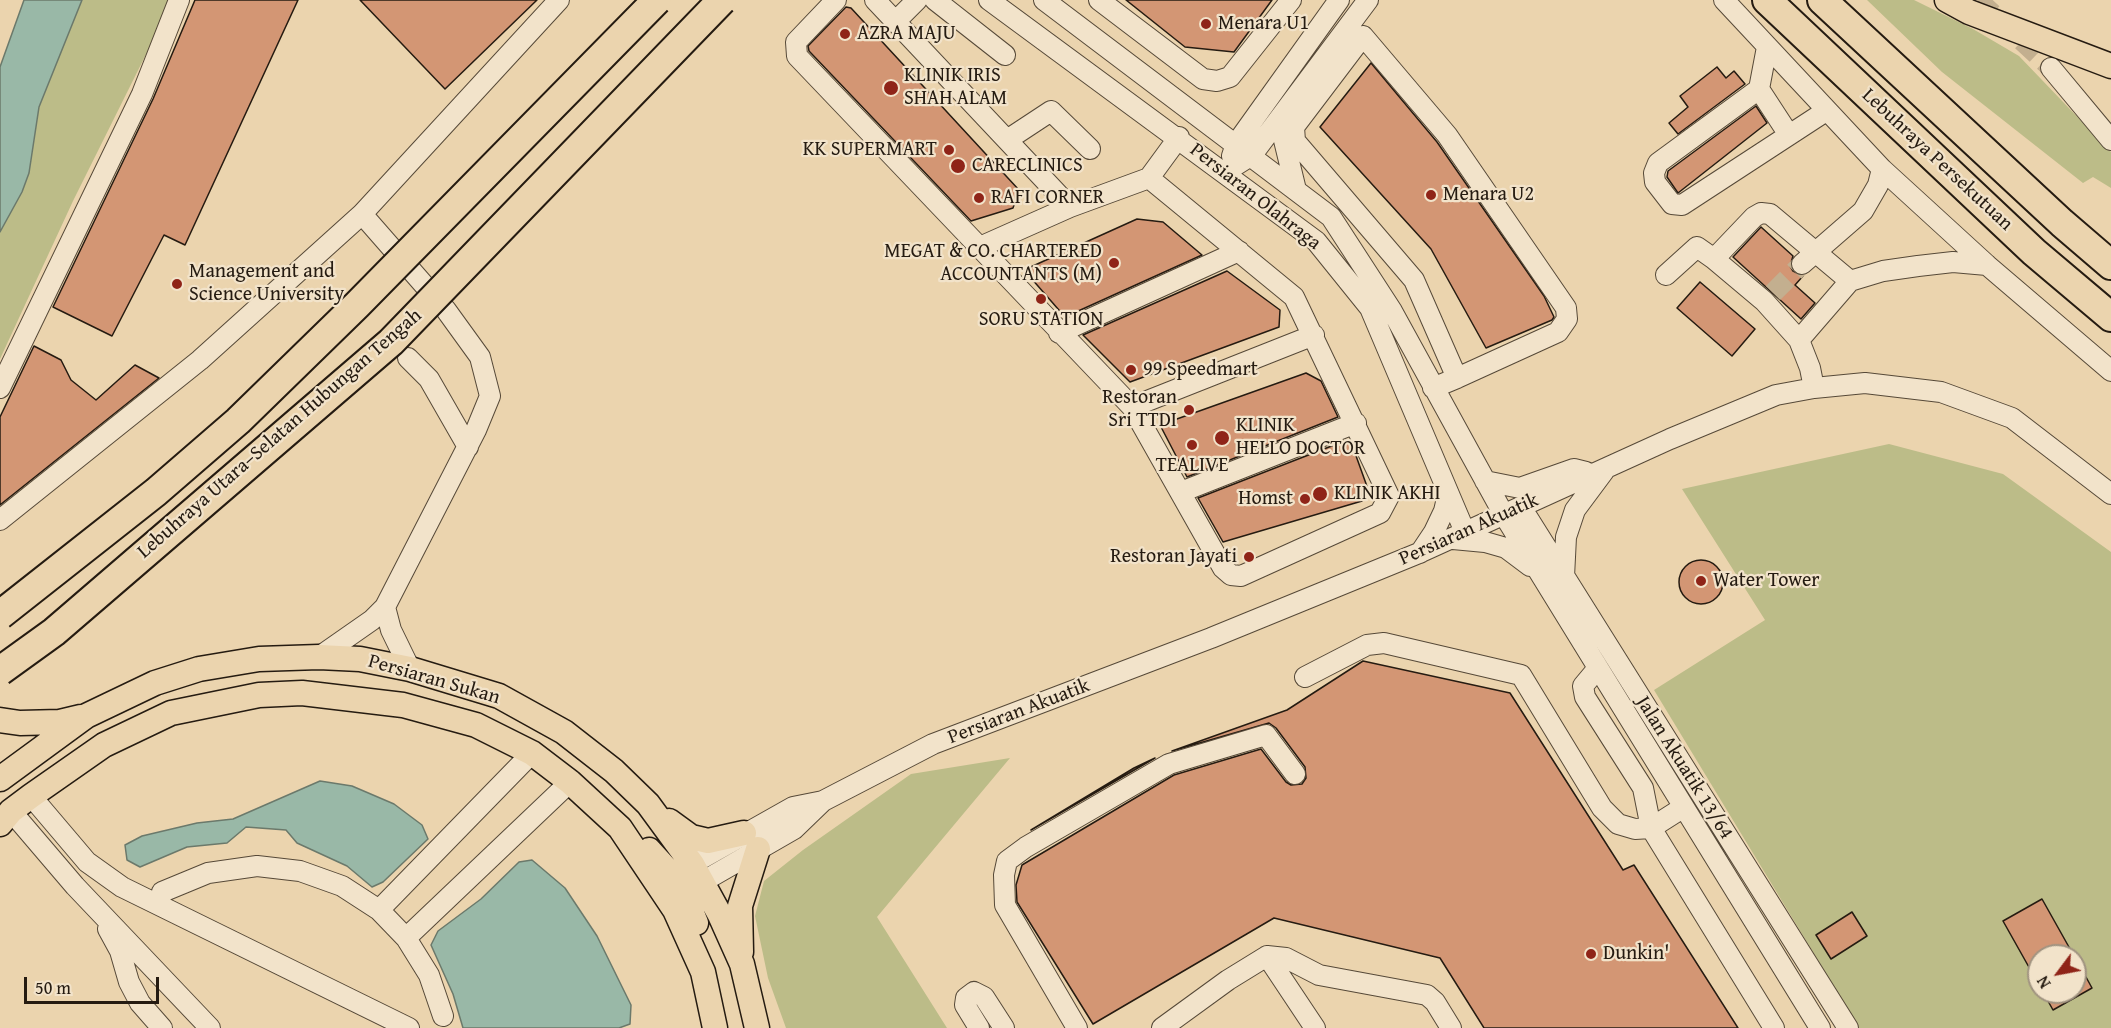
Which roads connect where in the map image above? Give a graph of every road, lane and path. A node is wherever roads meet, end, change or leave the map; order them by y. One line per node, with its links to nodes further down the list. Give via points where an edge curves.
1 (179, 0): 54 (street, via 142,94)
2 (559, 0): 38 (street)
3 (657, 0): 71 (highway, Lebuhraya Utara–Selatan Hubungan Tengah, bridge, via 238,421 156,492)
4 (722, 0): 75 (highway, Lebuhraya Utara–Selatan Hubungan Tengah, bridge, via 391,342 54,632)
5 (836, 0): 39 (street, via 796,42 797,56)
6 (875, 0): 19 (street)
7 (917, 0): 19 (street)
8 (935, 0): 21 (street)
9 (988, 0): 28 (street, Persiaran Olahraga)
10 (1044, 0): 32 (street, Persiaran Olahraga)
11 (1098, 0): 12 (street, via 1203,79 1217,81 1230,77)
12 (1291, 0)
13 (1340, 0): 18 (street); 32 (street)
14 (1724, 0): 20 (street)
15 (1767, 0): 47 (highway, Lebuhraya Persekutuan, via 2034,252)
16 (1822, 0): 44 (highway, Lebuhraya Persekutuan)
17 (1947, 0): 22 (main road)
18 (1363, 7): 26 (street)
19 (895, 22): 29 (street)
20 (1767, 47): 24 (street); 25 (street)
21 (1005, 54)
22 (2111, 66)
23 (2051, 68): 30 (street)
24 (1759, 89): 27 (street); 27 (street, via 1658,163 1655,182 1672,204 1682,205)
25 (1826, 111): 27 (street); 33 (street)
26 (1279, 117): 32 (street); 36 (street)
27 (1790, 135)
28 (1179, 137): 34 (street, Persiaran Olahraga); 35 (street)
29 (1007, 140): 31 (street, via 1050,111); 37 (street)
30 (2111, 140)
31 (1090, 149)
32 (1244, 149): 34 (street); 36 (street, Persiaran Olahraga)
33 (1882, 169): 41 (street, via 1863,211); 43 (street)
34 (1225, 172): 63 (street, Persiaran Olahraga, via 1316,241 1370,308)
35 (1149, 178): 37 (street); 40 (street)
36 (1296, 190): 55 (street, Persiaran Olahraga, via 1331,217 1392,311)
37 (1070, 207): 39 (street)
38 (362, 214): 59 (street, via 446,310 480,357 490,396); 66 (street, via 200,360)
39 (980, 247): 48 (street)
40 (1239, 251): 48 (street); 49 (street, via 1294,297)
41 (1808, 258): 42 (street, via 1770,214 1761,213); 46 (street)
42 (1714, 259): 45 (street, via 1697,247); 50 (street, via 1768,297)
43 (1987, 265): 46 (street, via 1953,262 1918,266); 52 (street)
44 (2111, 265)
45 (1666, 275)
46 (1850, 281): 50 (street)
47 (2111, 317)
48 (1059, 333): 57 (street)
49 (1314, 335): 57 (street); 58 (street)
50 (1799, 340): 56 (street)
51 (408, 358): 59 (street, via 429,379)
52 (2111, 371)
53 (1457, 378): 53 (street, via 1558,332 1567,319 1566,309 1447,135 1363,36 1294,127 1295,141 1414,280); 55 (street)
54 (0, 388)
55 (1433, 388): 61 (street, Persiaran Olahraga)
56 (1814, 388): 60 (street, Persiaran Akuatik, via 1776,395); 64 (street, Persiaran Akuatik, via 1865,383 1941,392 2012,418)
57 (1132, 407): 62 (street)
58 (1356, 423): 62 (street); 62 (street, via 1389,496 1386,506 1380,513 1241,576 1231,575 1223,568)
59 (468, 447): 70 (street)
60 (1599, 471): 61 (street, via 1574,469 1520,488); 65 (street, Persiaran Akuatik); 69 (street, via 1575,510)
61 (1485, 481): 65 (street, Persiaran Olahraga)
62 (1181, 492)
63 (1448, 494): 67 (street, Persiaran Olahraga); 68 (street, via 1434,532)
64 (2111, 494)
65 (1513, 511): 67 (street, Persiaran Akuatik); 69 (street, Jalan Akuatik 13/64)
66 (0, 520)
67 (1458, 535): 68 (street, Persiaran Akuatik); 69 (street, via 1506,548)
68 (1419, 553): 89 (street, Persiaran Akuatik, via 1211,638 933,744 823,801 793,807)
69 (1556, 582): 73 (street, Jalan Akuatik 13/64); 112 (street, Jalan Akuatik 13/64)
70 (384, 607): 72 (street); 74 (street)
71 (0, 615)
72 (319, 657): 74 (main road, Persiaran Sukan); 77 (main road, Persiaran Sukan, via 260,659 199,669 155,683)
73 (1598, 668): 85 (street, Jalan Akuatik 13/64); 88 (street, via 1583,686 1585,697 1643,788)
74 (410, 669): 84 (main road, Persiaran Sukan, via 498,696 564,732)
75 (0, 671)
76 (1305, 677): 88 (street, via 1367,645 1384,643 1521,675 1602,808 1618,824 1635,830)
77 (86, 716): 78 (main road, via 60,722); 80 (main road, Persiaran Sukan)
78 (0, 720)
79 (532, 753): 82 (main road, Persiaran Sukan); 83 (main road, Persiaran Sukan, via 476,725 403,705 302,693 259,695 171,713 104,745); 93 (street)
80 (4, 769): 83 (main road)
81 (1295, 774): 106 (street, via 1266,735 1169,765 1007,861 1005,905)
82 (570, 782): 87 (main road, Persiaran Sukan); 94 (street)
83 (31, 796): 86 (main road, Persiaran Sukan); 101 (street, via 87,862 122,887)
84 (648, 804): 89 (main road, via 691,837); 90 (main road, Persiaran Sukan)
85 (1684, 807): 88 (street); 111 (street, Jalan Akuatik 13/64)
86 (4, 812): 92 (street)
87 (620, 828): 90 (main road); 97 (main road, Persiaran Sukan, via 675,910)
88 (1651, 828): 110 (street)
89 (751, 841): 90 (street, Persiaran Akuatik); 96 (main road, via 740,906)
90 (691, 876): 96 (main road, Persiaran Sukan, via 720,915); 97 (main road, via 702,939)
91 (162, 892): 93 (street, via 208,873 257,866 300,871 342,886)
92 (96, 906): 99 (street, via 120,951 136,996); 100 (street)
93 (379, 910): 94 (street)
94 (406, 938): 98 (street, via 429,975)
95 (1267, 956): 107 (street); 108 (street); 109 (street, via 1286,958 1319,975 1427,995)
96 (742, 964): 103 (main road, Persiaran Sukan)
97 (703, 972): 102 (main road, Persiaran Sukan)
98 (443, 1016)
99 (162, 1028)
100 (210, 1028)
101 (409, 1028)
102 (715, 1028)
103 (757, 1028)
104 (979, 1028): 105 (street, via 965,1005 966,998 974,992 984,997)
105 (1004, 1028)
106 (1077, 1028)
107 (1162, 1028)
108 (1315, 1028)
109 (1451, 1028)
110 (1774, 1028)
111 (1820, 1028)
112 (1848, 1028)

